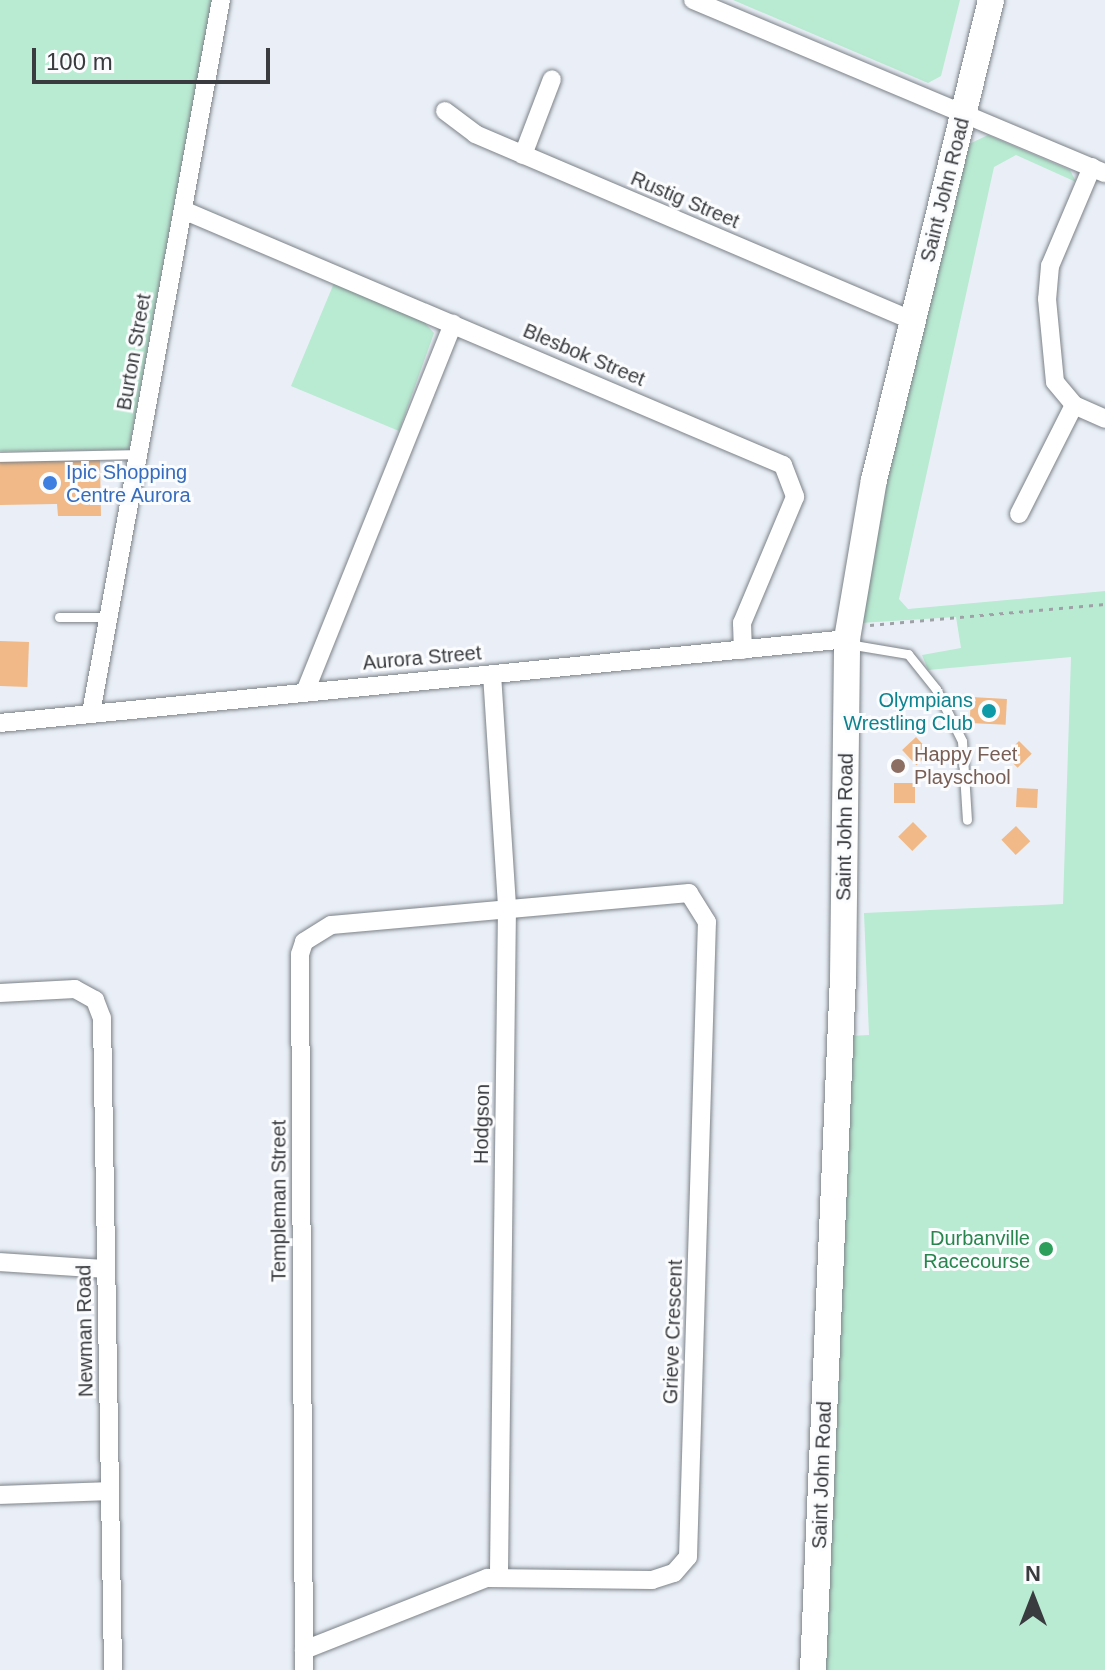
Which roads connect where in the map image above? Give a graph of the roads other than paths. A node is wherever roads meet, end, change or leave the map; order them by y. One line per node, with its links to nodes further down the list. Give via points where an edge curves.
1 (221, 0): 9 (street, Burton Street)
2 (693, 0): 6 (street)
3 (991, 0): 6 (main road, Saint John Road)
4 (552, 79): 7 (street)
5 (445, 111): 7 (street, Rustig Street)
6 (963, 115): 8 (street); 10 (main road, Saint John Road)
7 (523, 155): 10 (street, Rustig Street)
8 (1098, 170): 12 (street, via 1046,288 1053,373)
9 (183, 210): 11 (street, Blesbok Street); 14 (street, Burton Street)
10 (914, 321): 19 (main road, Saint John Road, via 874,480)
11 (453, 324): 20 (street, Blesbok Street, via 788,470 795,497 742,623); 22 (street)
12 (1074, 405): 13 (street); 16 (street)
13 (1105, 419)
14 (138, 454): 15 (lane); 18 (street, Burton Street, via 117,525)
15 (0, 457)
16 (1019, 514)
17 (59, 617): 18 (lane)
18 (108, 617): 23 (street, Burton Street)
19 (848, 636): 20 (street, Aurora Street); 25 (lane, via 908,654 936,689 962,741); 36 (main road, Saint John Road, via 843,978)
20 (743, 650): 21 (street, Aurora Street)
21 (492, 674): 22 (street, Aurora Street); 26 (street, Hodgson)
22 (305, 692): 23 (street, Aurora Street)
23 (91, 713): 24 (street, Aurora Street)
24 (0, 723)
25 (967, 820)
26 (507, 907): 32 (street, Hodgson); 32 (street, Grieve Crescent, via 681,890 701,903 707,922 688,1557 674,1573 652,1580); 33 (street, Templeman Street, via 325,926 301,948)
27 (0, 993): 29 (street, Newman Road, via 75,989 90,996 102,1018)
28 (0, 1262): 29 (street)
29 (106, 1269): 30 (street, Newman Road)
30 (110, 1491): 31 (street); 34 (street, Newman Road)
31 (0, 1495)
32 (499, 1576): 33 (street, Grieve Crescent)
33 (304, 1650): 35 (street, Templeman Street)
34 (113, 1670)
35 (304, 1670)
36 (813, 1670)

